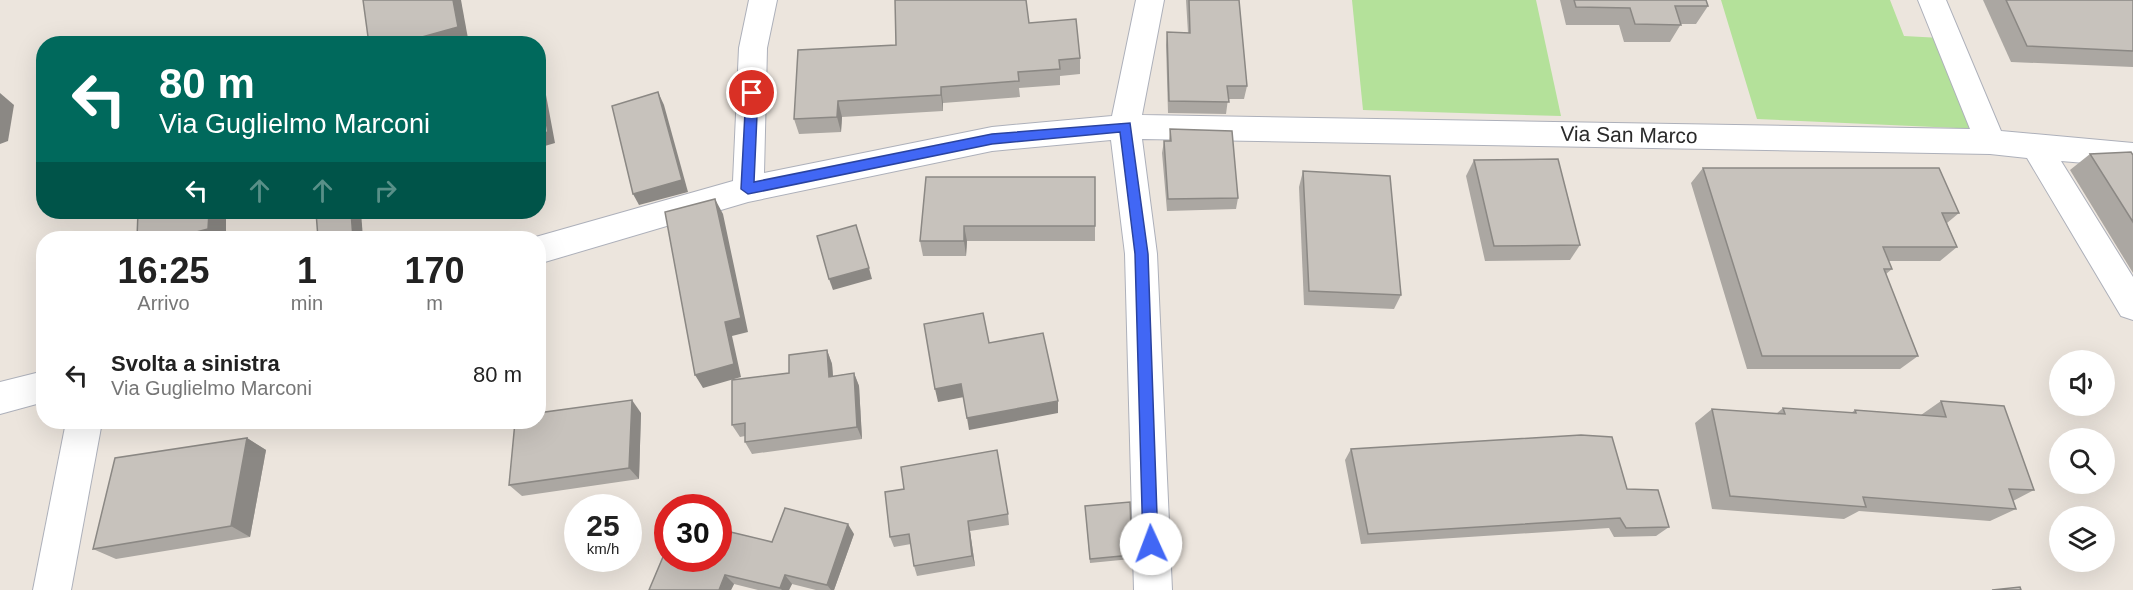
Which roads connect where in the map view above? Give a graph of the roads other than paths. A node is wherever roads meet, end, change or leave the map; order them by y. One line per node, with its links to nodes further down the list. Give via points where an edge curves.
1 (763, 0): 8 (street, via 753,48)
2 (1150, 0): 4 (street)
3 (1932, 0): 5 (street)
4 (1125, 127): 5 (street, Via San Marco); 8 (street, Via San Marco, via 992,139); 15 (street, via 1141,254)
5 (1990, 142): 6 (street, Via San Marco)
6 (2037, 148): 7 (street, Via San Marco); 10 (street)
7 (2133, 155)
8 (748, 189): 9 (street, Via San Marco)
9 (546, 248)
10 (2133, 306)
11 (36, 388): 12 (street)
12 (0, 398)
13 (83, 429): 14 (street)
14 (52, 590)
15 (1153, 590)

